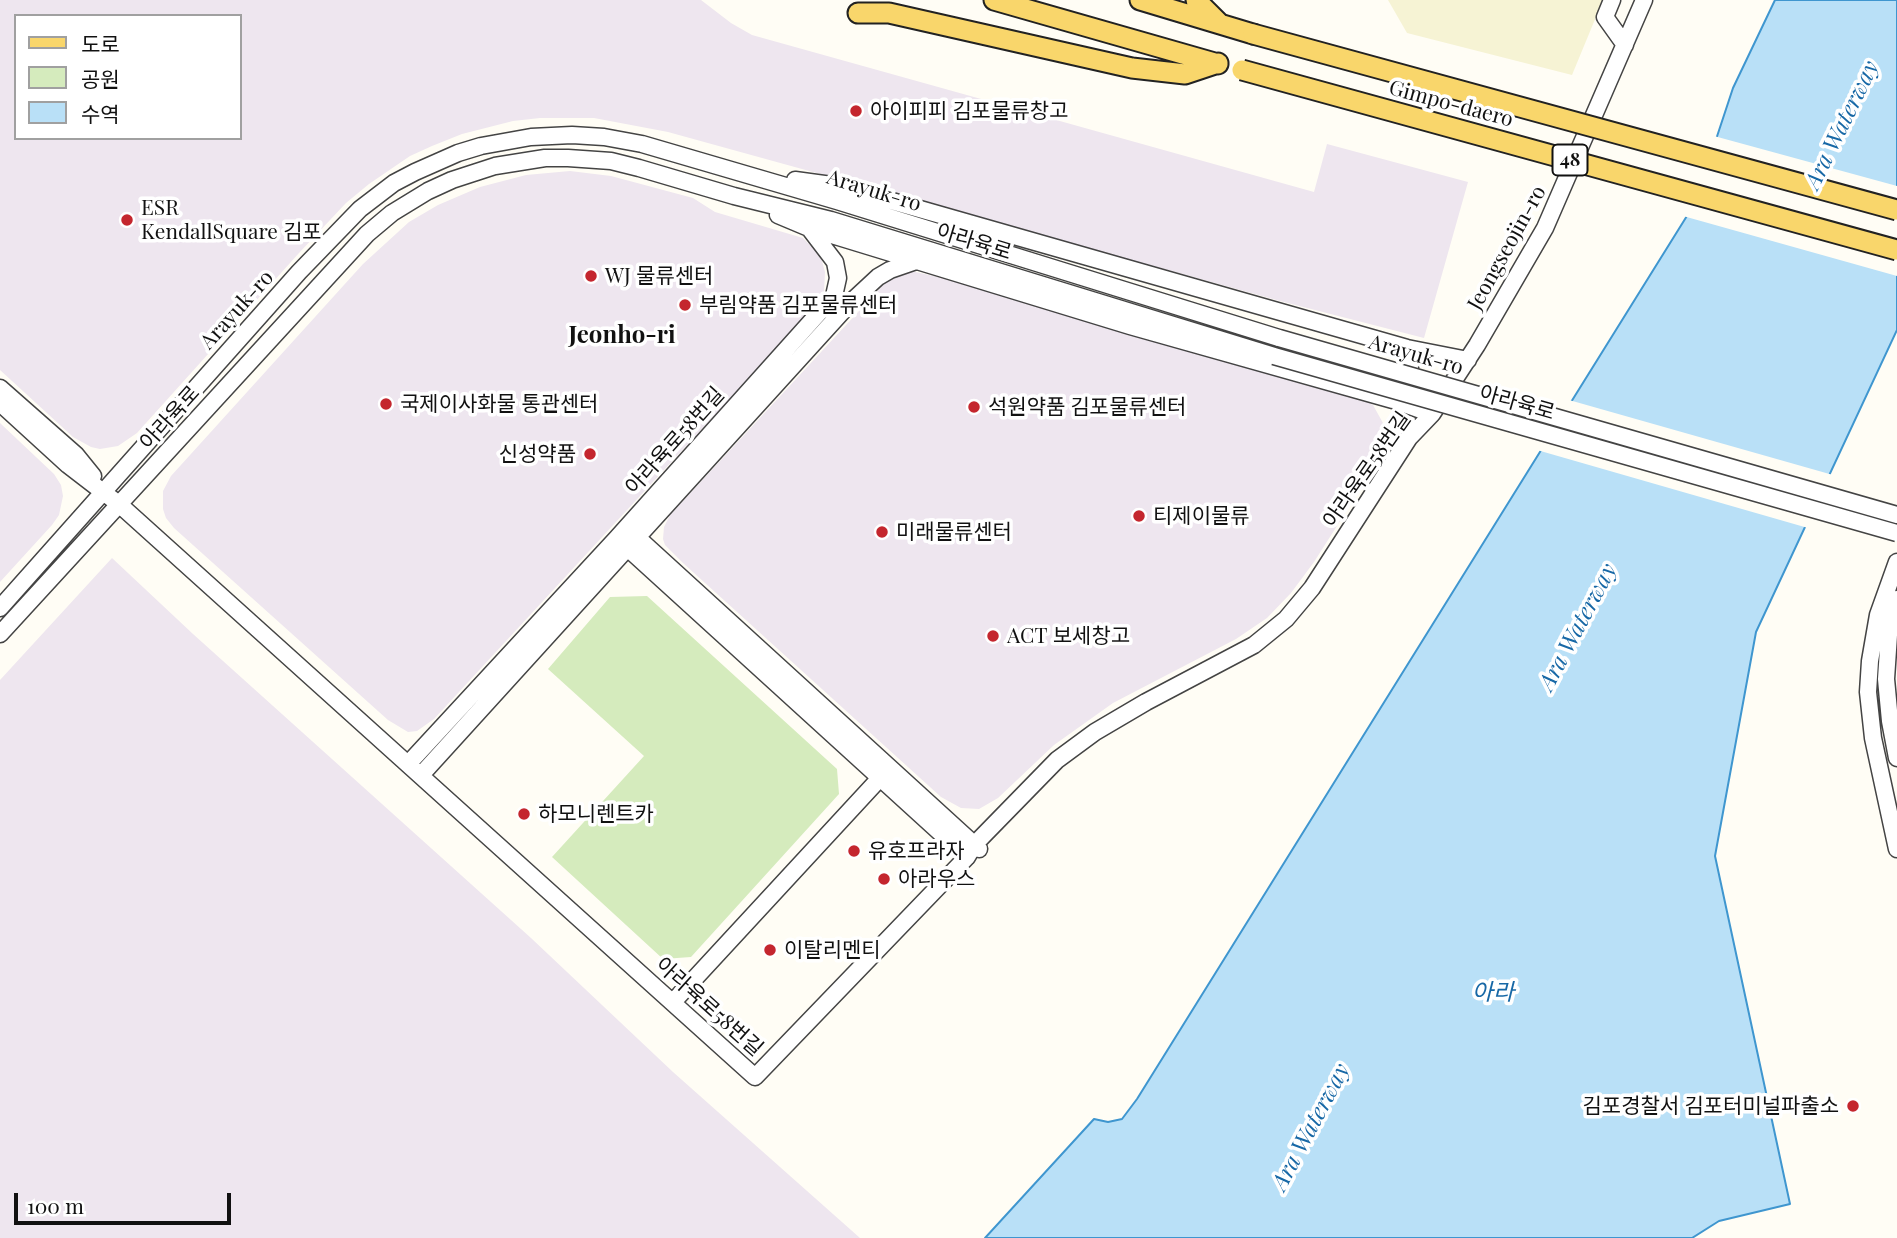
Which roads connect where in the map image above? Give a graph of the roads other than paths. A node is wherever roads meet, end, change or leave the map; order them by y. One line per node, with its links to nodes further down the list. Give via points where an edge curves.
1 (994, 0): 9 (main road, Gimpo-daero / 48)
2 (1140, 0): 7 (main road, Gimpo-daero / 48)
3 (1196, 0): 7 (main road)
4 (1612, 0): 8 (street, via 1605,17)
5 (1644, 0): 8 (street, Jeongseojin-ro)
6 (858, 13): 9 (main road, via 889,13 1141,70 1185,74)
7 (1223, 26): 12 (main road, Gimpo-daero / 48, bridge)
8 (1625, 45): 17 (street, Jeongseojin-ro, via 1545,228)
9 (1217, 63): 14 (main road, Gimpo-daero / 48, bridge)
10 (744, 173): 16 (street, via 839,186); 22 (street, Arayuk-ro, via 642,144 572,135 492,144 433,162 377,196 322,247); 24 (street, Arayuk-ro, bridge, via 1279,338)
11 (734, 196): 13 (street); 23 (street, 아라육로, via 611,161 568,158 495,166 428,191 367,234); 25 (street, 아라육로, bridge, via 831,220 1274,355)
12 (1897, 210)
13 (809, 228): 15 (street); 26 (street, 아라육로58번길, via 835,262 834,296)
14 (1897, 250)
15 (919, 260): 19 (street, via 1130,326); 26 (street, via 890,270 866,286)
16 (1407, 348): 17 (street); 19 (street, via 1410,367)
17 (1468, 359): 21 (street, Jeongseojin-ro)
18 (0, 388): 22 (street, via 76,456)
19 (1393, 400): 21 (street)
20 (0, 403): 22 (street)
21 (1432, 414): 37 (street, 아라육로58번길, via 1321,591 1293,624 1245,661 1088,747)
22 (105, 492): 23 (street, 아라육로58번길); 29 (street, Arayuk-ro)
23 (120, 505): 31 (street, 아라육로); 33 (street, 아라육로58번길)
24 (1897, 515)
25 (1897, 533)
26 (627, 537): 33 (street, 아라육로58번길); 34 (street); 35 (street); 37 (street)
27 (1897, 562): 36 (street, via 1878,615 1868,692)
28 (1897, 599): 30 (street)
29 (0, 608)
30 (1893, 628): 32 (street, via 1887,657 1888,706)
31 (0, 634)
32 (1897, 758)
33 (409, 763): 34 (street, 아라육로58번길)
34 (421, 775): 38 (street, 아라육로58번길)
35 (880, 778): 37 (street); 38 (street)
36 (1897, 849)
37 (974, 851): 38 (street, 아라육로58번길, via 755,1077)
38 (673, 1002)

